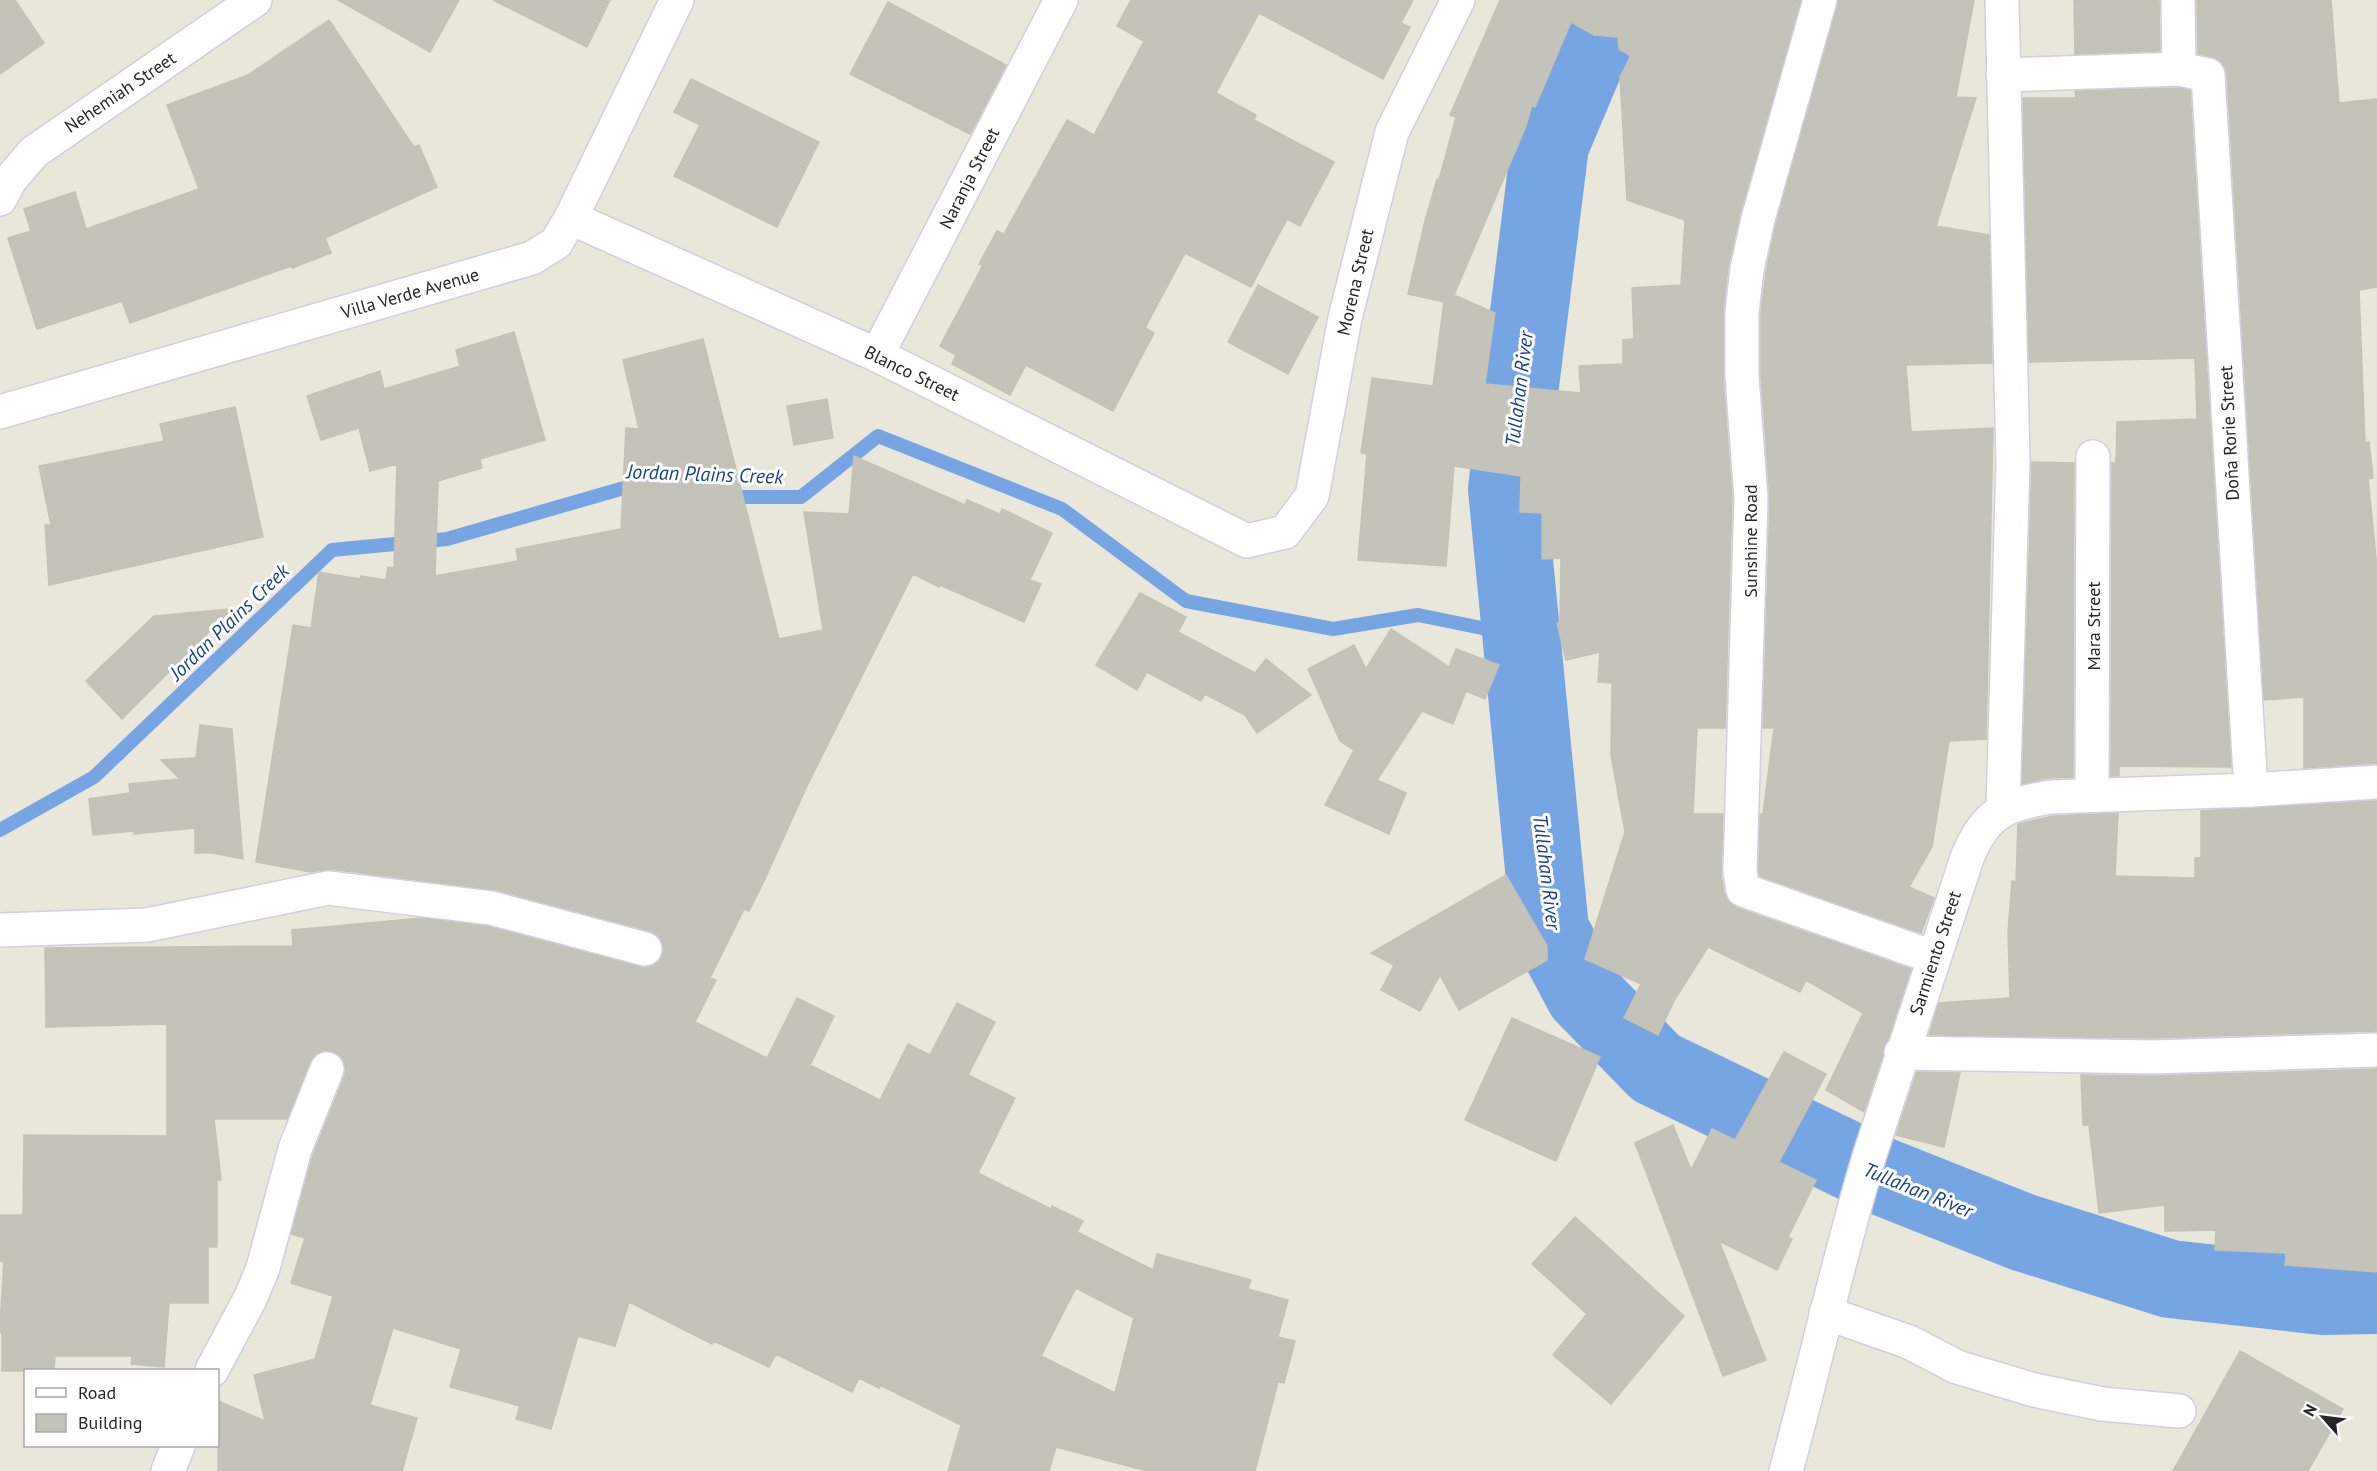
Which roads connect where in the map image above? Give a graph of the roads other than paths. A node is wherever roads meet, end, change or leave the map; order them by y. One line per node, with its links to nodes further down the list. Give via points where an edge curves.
1 (255, 0): 10 (street, Nehemiah Street, via 34,152 10,180)
2 (677, 0): 11 (street, Villa Verde Avenue)
3 (1061, 0): 12 (street, Naranja Street)
4 (1458, 0): 15 (street, Morena Street, via 1392,132 1345,318 1312,496 1285,532)
5 (1820, 0): 22 (street, Sunshine Road, via 1758,219 1742,312 1751,511 1740,871 1743,890)
6 (2002, 0): 9 (street)
7 (2178, 0): 8 (street, Doña Rorie Street)
8 (2193, 72): 9 (street); 17 (street, Doña Rorie Street)
9 (2003, 75): 19 (street, via 2013,461)
10 (0, 199)
11 (572, 218): 12 (street, Blanco Street); 13 (street, Villa Verde Avenue, via 556,243 532,258)
12 (877, 355): 15 (street, Blanco Street)
13 (0, 412)
14 (2093, 457): 18 (street, Mara Street)
15 (1247, 541)
16 (2377, 782): 17 (street, Sarmiento Street)
17 (2251, 790): 18 (street, Sarmiento Street)
18 (2092, 795): 19 (street, Sarmiento Street, via 2025,801)
19 (2003, 809): 22 (street, Sarmiento Street, via 1975,837)
20 (0, 930): 21 (street, via 147,925 327,888 491,908)
21 (645, 949)
22 (1933, 957): 24 (street, Sarmiento Street)
23 (2377, 1050): 24 (street, via 2152,1057)
24 (1901, 1053): 26 (street, Sarmiento Street)
25 (327, 1069): 27 (street, via 295,1149 263,1268)
26 (1826, 1313): 28 (street, via 1909,1342 1957,1367 2034,1390 2102,1404); 31 (street, Sarmiento Street)
27 (213, 1369)
28 (2179, 1411)
29 (178, 1447): 30 (street)
30 (168, 1471)
31 (1786, 1471)

